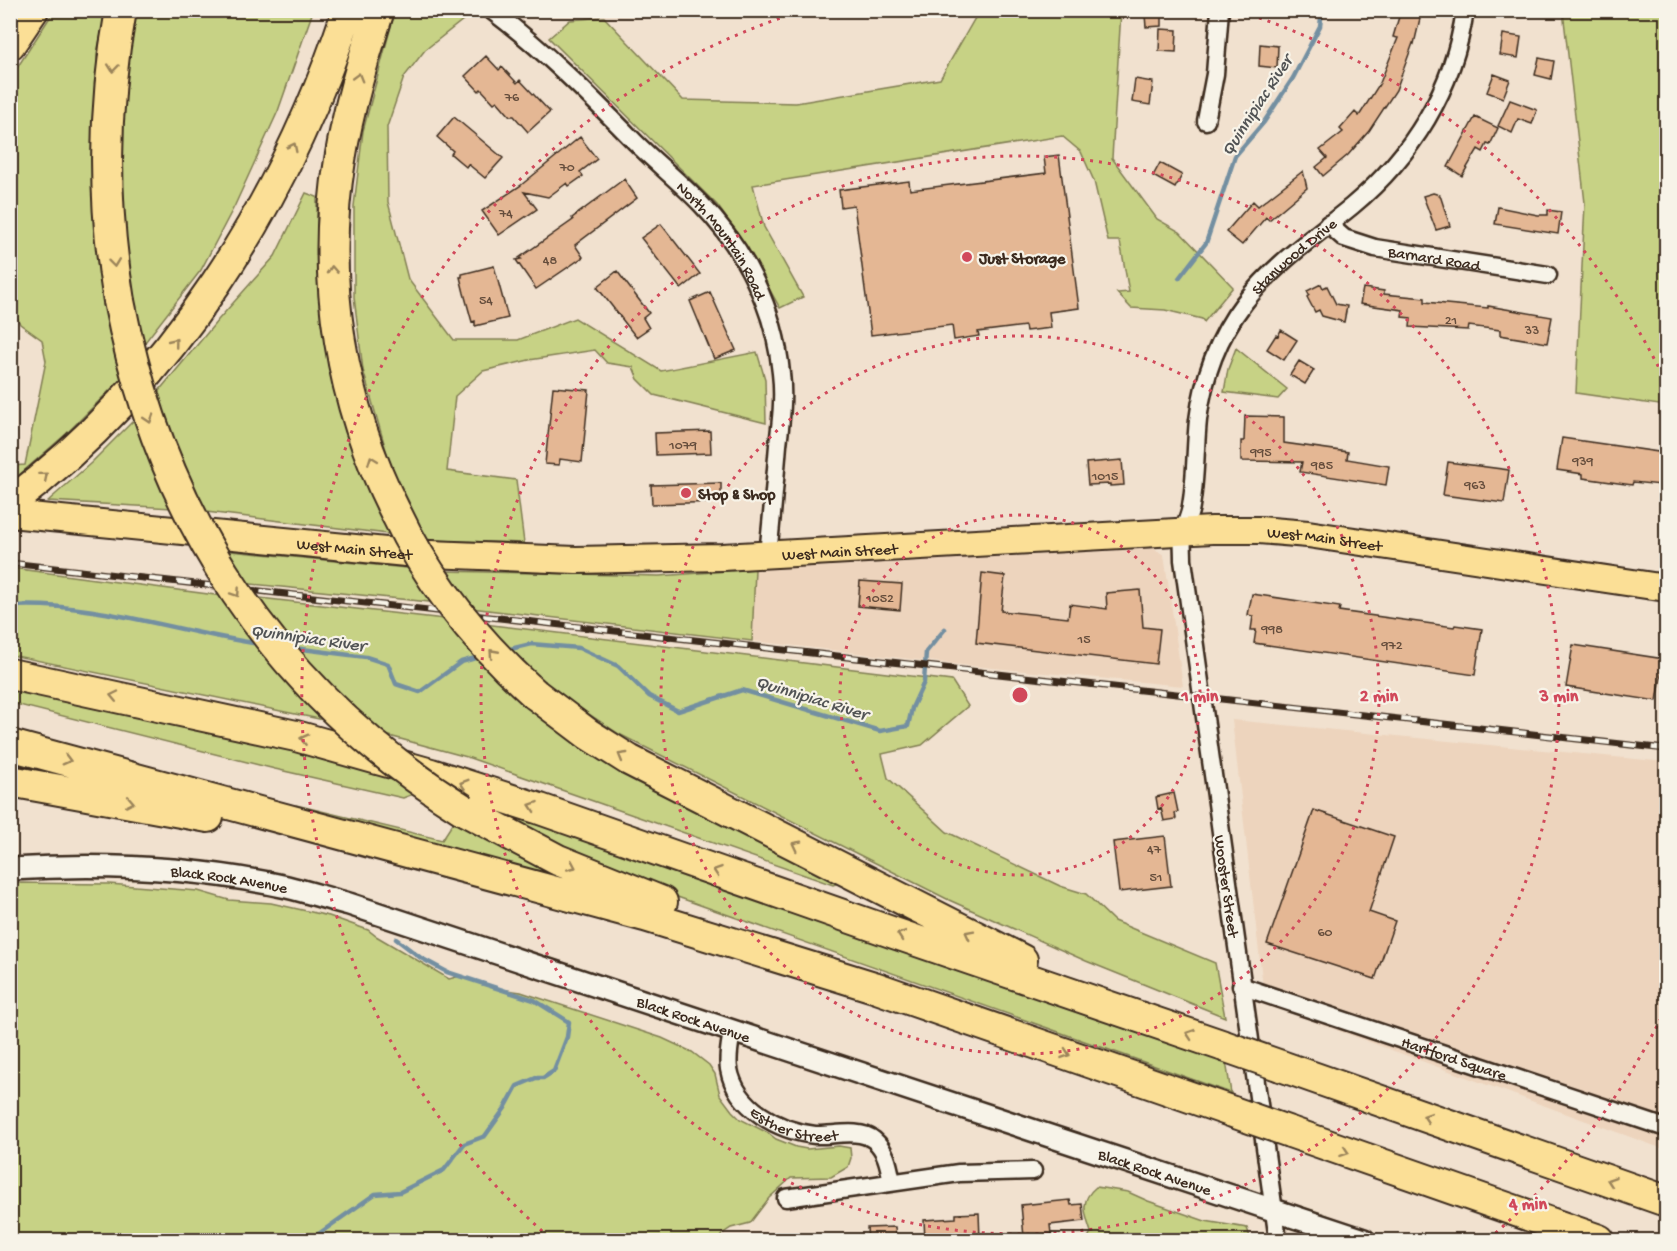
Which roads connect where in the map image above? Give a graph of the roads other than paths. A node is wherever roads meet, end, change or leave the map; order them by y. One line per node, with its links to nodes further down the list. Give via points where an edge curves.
1 (33, 10): 8 (highway)
2 (121, 10): 25 (highway, one-way to 25, bridge, via 111,84 110,235 119,301 140,389 164,458 196,527 236,592 284,655 344,718 401,767 464,810 538,851 596,877 931,996)
3 (348, 10): 12 (highway, one-way to 3, via 77,447 186,328 261,209 288,157)
4 (379, 10): 23 (highway, one-way to 4, bridge, via 1018,959 647,769 588,734 536,694 460,616 421,559 373,463 352,399 338,332 332,272 341,154 357,81)
5 (490, 10): 15 (street, North Mountain Road, via 525,36 702,205 752,275 772,323 782,374)
6 (1220, 10): 9 (street, via 1215,74)
7 (1465, 10): 10 (street, Stanwood Drive, via 1444,87 1421,129 1393,167)
8 (10, 44)
9 (1206, 121)
10 (1328, 225): 11 (street, Barnard Road, via 1344,238 1375,248); 14 (street, Stanwood Drive, via 1257,287 1212,360 1202,398 1191,506)
11 (1548, 275)
12 (10, 503)
13 (10, 514): 15 (main road, West Main Street, via 492,558 600,560)
14 (1184, 531): 15 (main road, West Main Street); 16 (main road, West Main Street, via 1240,529 1308,534); 22 (street, Wooster Street, via 1183,560)
15 (768, 554)
16 (1666, 588)
17 (10, 674): 23 (highway, one-way to 17, via 431,774 296,736)
18 (10, 745): 21 (highway, one-way to 21)
19 (10, 782): 21 (highway, one-way to 21, via 194,814 408,863)
20 (10, 869): 24 (street, Black Rock Avenue, via 173,869 288,888 349,904)
21 (495, 875): 25 (highway, via 758,950)
22 (1241, 986): 26 (street, Hartford Square); 31 (street, Wooster Street)
23 (1155, 1022): 30 (highway, one-way to 23, bridge)
24 (732, 1032): 28 (street, Esther Street, via 728,1055 734,1086 754,1110 795,1131 873,1139 889,1163); 31 (street, Black Rock Avenue)
25 (1011, 1035): 34 (highway, one-way to 34, bridge)
26 (1666, 1128)
27 (1033, 1171): 28 (street, via 960,1173)
28 (892, 1182): 29 (street)
29 (786, 1198)
30 (1666, 1201)
31 (1273, 1210): 32 (street, Wooster Street); 33 (street, Black Rock Avenue)
32 (1278, 1240)
33 (1364, 1240)
34 (1599, 1240)

